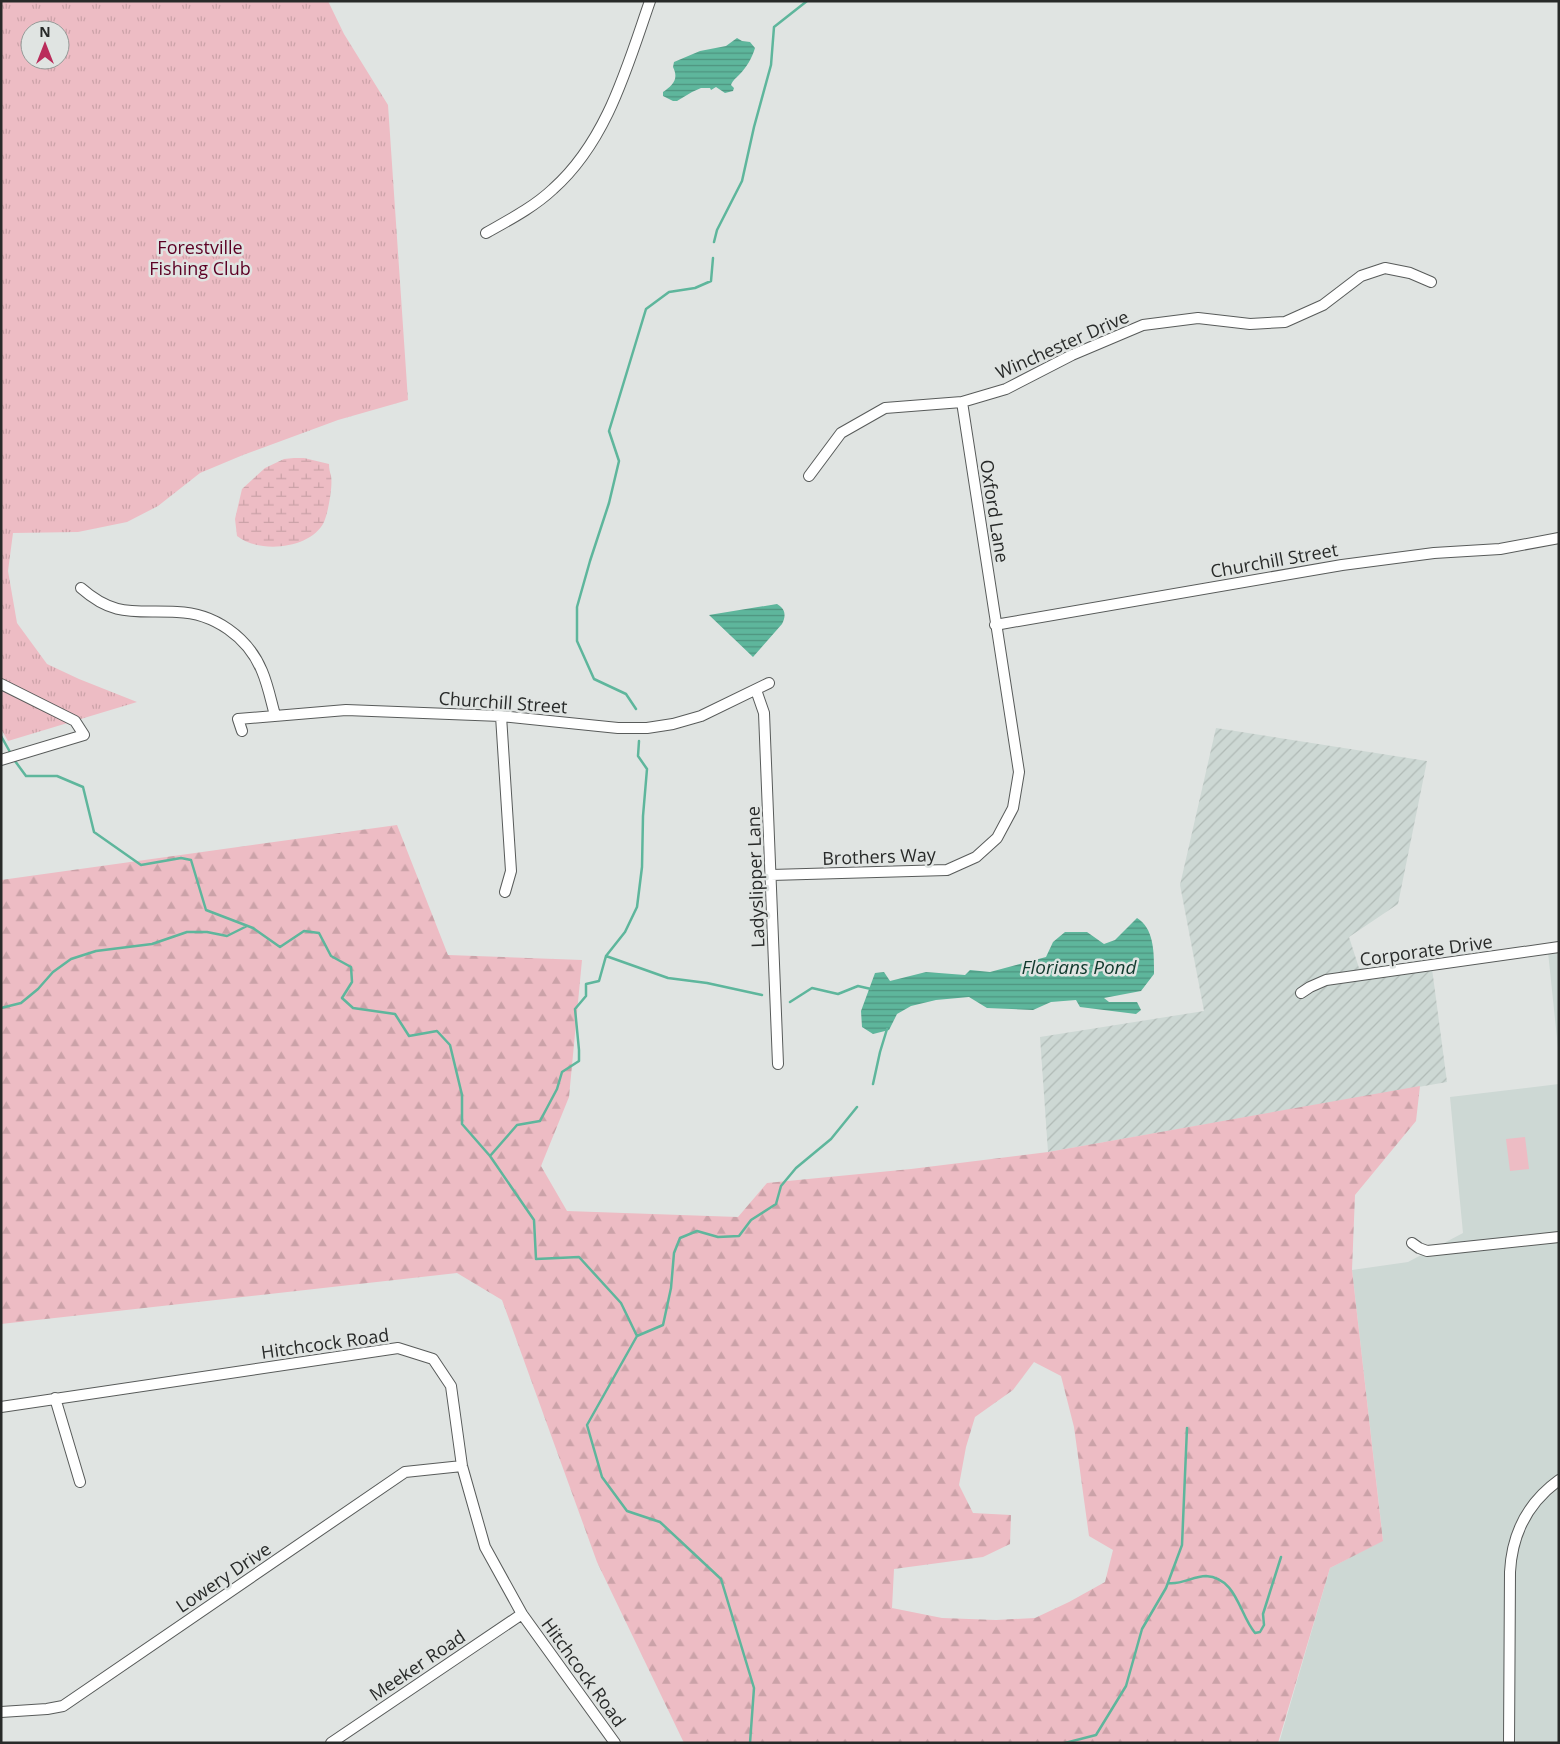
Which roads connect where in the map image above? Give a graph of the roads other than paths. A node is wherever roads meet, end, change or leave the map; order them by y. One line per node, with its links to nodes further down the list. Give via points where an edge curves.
1 (650, 1): 2 (street, via 619,89 603,124 579,161 553,189)
2 (486, 233)
3 (1431, 282): 4 (street, Winchester Drive, via 1385,268 1361,276 1323,305 1286,322 1250,324 1198,318 1143,325 1072,355 1006,389)
4 (962, 402): 5 (street, Winchester Drive, via 885,408 841,433); 8 (street, Oxford Lane)
5 (809, 476)
6 (1559, 538): 8 (street, Churchill Street, via 1500,549 1434,552 1342,565)
7 (81, 588): 12 (street, via 113,609 178,612 216,620 242,640 262,670)
8 (995, 625): 16 (street, Brothers Way, via 1019,772 1013,808 998,838 976,857 947,870)
9 (768, 683): 11 (street, Churchill Street)
10 (1, 684): 15 (street, via 74,720 84,735)
11 (756, 690): 13 (street, Churchill Street, via 700,716 647,728); 16 (street, Ladyslipper Lane, via 764,712)
12 (275, 715): 13 (street, Churchill Street, via 346,710); 14 (street, Churchill Street, via 238,719)
13 (501, 716): 17 (street, via 511,871)
14 (242, 731)
15 (1, 760)
16 (772, 875): 20 (street, Ladyslipper Lane)
17 (505, 892)
18 (1559, 947): 19 (street, Corporate Drive, via 1326,980)
19 (1301, 993)
20 (778, 1064)
21 (1559, 1237): 22 (street, via 1427,1251)
22 (1412, 1243)
23 (55, 1398): 24 (street, Hitchcock Road); 25 (street, Hitchcock Road, via 398,1348 433,1359 451,1386); 27 (street)
24 (1, 1408)
25 (462, 1466): 28 (street, Hitchcock Road, via 485,1547); 29 (street, Lowery Drive, via 405,1472 63,1706)
26 (1559, 1480): 32 (street, via 1527,1512 1513,1548 1510,1572)
27 (80, 1482)
28 (522, 1614): 30 (street, Meeker Road); 31 (street, Hitchcock Road)
29 (1, 1712)
30 (331, 1743)
31 (615, 1743)
32 (1509, 1743)

